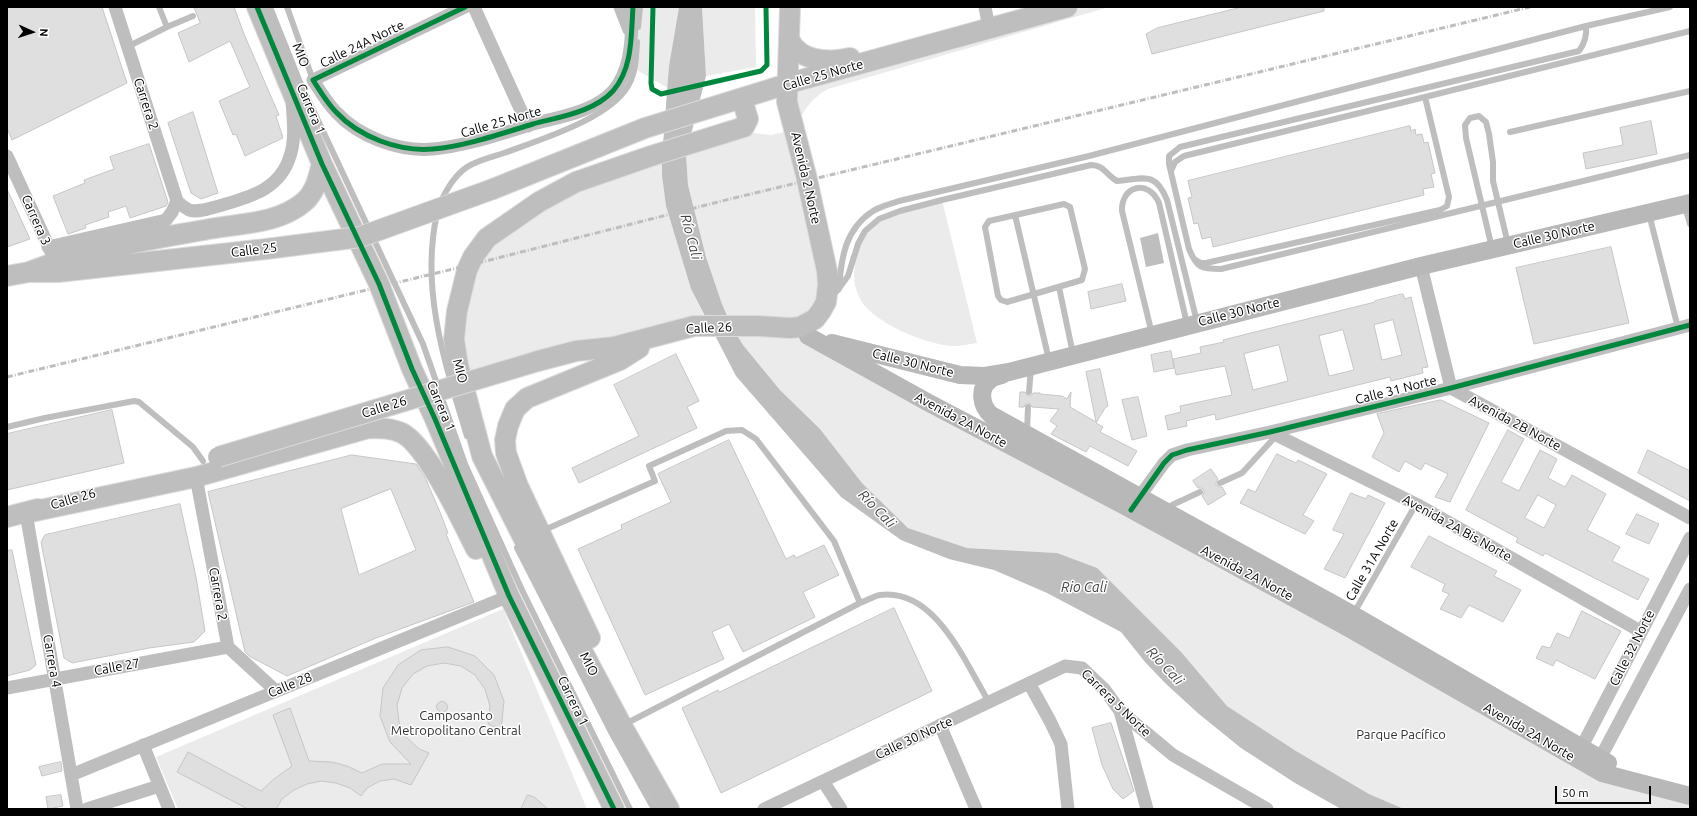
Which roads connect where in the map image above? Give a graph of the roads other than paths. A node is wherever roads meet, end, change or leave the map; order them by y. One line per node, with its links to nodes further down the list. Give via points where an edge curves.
1 (115, 7): 22 (street, Carrera 2)
2 (159, 7): 17 (lane)
3 (257, 7): 27 (main road, Carrera 1)
4 (270, 7): 107 (lane, MIO, via 300,82 423,344 469,470 522,590)
5 (287, 7): 24 (lane, Carrera 1)
6 (465, 7): 24 (street, Calle 24A Norte)
7 (474, 7): 31 (street)
8 (620, 7): 20 (street)
9 (632, 7): 20 (street, Calle 25 Norte)
10 (640, 7): 67 (lane, MIO, via 635,69 628,86 618,100 607,109 549,137 466,168 449,184 439,204 432,243 433,302 440,338)
11 (790, 7): 21 (main road, Avenida 2 Norte)
12 (985, 7): 18 (street)
13 (1067, 7): 18 (main road, Calle 25 Norte)
14 (1670, 7): 16 (lane)
15 (193, 16): 17 (lane)
16 (1586, 26): 36 (lane, via 1583,45 1579,51 1180,147 1169,156); 51 (lane, via 1089,156 899,201 874,210 856,225 847,240)
17 (167, 27): 22 (lane)
18 (989, 28): 23 (main road, Calle 25 Norte)
19 (1690, 31): 28 (lane)
20 (631, 34): 31 (street, Calle 25 Norte, via 628,66 613,91 598,104)
21 (789, 39): 23 (main road, via 796,49 817,59 830,61 857,56); 25 (main road, Avenida 2 Norte)
22 (127, 47): 38 (street, Carrera 2)
23 (881, 58): 25 (main road, Calle 25 Norte)
24 (313, 80): 30 (street, Carrera 1)
25 (787, 85): 29 (main road, Calle 25 Norte); 51 (main road, Avenida 2 Norte, via 787,102)
26 (1690, 91): 32 (lane)
27 (292, 94): 35 (main road, Carrera 1); 38 (street, via 293,134 290,156 282,173 268,187 252,197 200,211 189,209)
28 (1425, 97): 36 (lane, via 1184,156 1175,162); 45 (lane, via 1449,197 1447,206 1440,210 1206,263)
29 (739, 100): 37 (main road, Calle 25 Norte, via 645,128); 98 (main road, Carrera 1, via 748,118 744,127 576,182 539,202 487,238 467,270 457,311 454,339 458,365 482,456 544,579)
30 (336, 112): 31 (street, Calle 25 Norte, via 353,127 378,140 409,148 453,146)
31 (528, 126)
32 (1510, 132)
33 (1690, 155): 45 (lane, via 1221,269 1205,269)
34 (7, 156): 44 (street, Carrera 3)
35 (322, 164): 44 (main road, via 316,186 305,201 290,212 268,220 106,249); 80 (main road, Carrera 1, via 379,284 412,369)
36 (1171, 171): 45 (lane)
37 (493, 189): 47 (main road, Calle 25, bridge, via 360,237 58,272)
38 (177, 201): 44 (street, via 166,220)
39 (1687, 204): 40 (main road, Calle 30 Norte); 42 (lane)
40 (1649, 214): 43 (main road, Calle 30 Norte); 53 (lane)
41 (1015, 215): 49 (lane, via 1064,204 1070,206 1085,269 1082,280); 50 (lane); 50 (lane, via 989,221 986,227 998,296 1007,302)
42 (1690, 224)
43 (1500, 248): 43 (lane, via 1466,138 1465,125 1470,118 1479,116 1486,122 1492,151); 46 (main road, Calle 30 Norte)
44 (52, 254): 47 (main road)
45 (1192, 257)
46 (1421, 266): 52 (main road, Calle 30 Norte); 61 (street)
47 (29, 272): 48 (main road, Calle 25)
48 (7, 276)
49 (1059, 287): 50 (lane); 57 (lane)
50 (1034, 294): 58 (lane)
51 (832, 295): 52 (lane, via 848,276 865,231 879,220 900,211 942,200 1098,165 1117,181 1141,177 1151,179 1162,188 1167,200); 54 (main road, Avenida 2 Norte, via 815,319)
52 (1193, 324): 56 (main road, Calle 30 Norte); 56 (lane, via 1156,195 1141,187 1132,189 1122,203 1122,211)
53 (1684, 327): 61 (street, Calle 31 Norte)
54 (799, 332): 55 (main road, Calle 26, via 758,326 694,326); 60 (main road, Calle 30 Norte, via 960,375 985,376); 71 (main road, Avenida 2A Norte, via 929,403)
55 (662, 334): 68 (main road, Calle 26, bridge, via 614,347 576,351 538,361); 76 (main road, via 620,360 527,398 516,409 508,426 506,454)
56 (1152, 335): 57 (main road, Calle 30 Norte)
57 (1073, 355): 58 (main road, Calle 30 Norte)
58 (1049, 361): 59 (main road, Calle 30 Norte)
59 (1031, 366): 60 (main road, Calle 30 Norte); 62 (lane)
60 (1009, 372): 65 (main road, Avenida 2A Norte, via 989,380 982,392 984,407 990,415)
61 (1451, 388): 66 (street, Calle 31 Norte); 75 (street, Avenida 2B Norte)
62 (1029, 392)
63 (1028, 407): 65 (lane)
64 (7, 427): 68 (lane, via 134,401 139,402 193,447)
65 (1027, 434): 71 (main road, Avenida 2A Norte)
66 (1273, 434): 69 (lane, via 1242,473); 71 (street, Calle 31 Norte, via 1172,455); 72 (street, Avenida 2A Bis Norte)
67 (469, 445)
68 (206, 465): 74 (main road); 80 (main road, via 369,428 389,428 401,433 423,452 484,566); 84 (street, Carrera 2)
69 (1220, 483)
70 (1200, 492): 73 (lane, via 1172,505)
71 (1135, 503): 73 (main road, Avenida 2A Norte); 82 (main road, Avenida 2A Norte)
72 (1416, 504): 82 (lane, Calle 31A Norte); 83 (street, Avenida 2A Bis Norte)
73 (1167, 512): 82 (main road, Avenida 2A Norte)
74 (16, 515): 86 (street, Carrera 4)
75 (1690, 518)
76 (540, 532): 81 (lane, via 655,481 648,466 726,431 742,430 756,439 834,541); 92 (main road)
77 (1690, 538): 83 (street, Calle 32 Norte)
78 (514, 542): 108 (lane, MIO, via 611,732)
79 (1690, 589): 96 (street, Calle 32 Norte)
80 (509, 596): 89 (street, Calle 28); 106 (main road, Carrera 1)
81 (860, 603): 90 (lane, via 879,595 903,596 925,607 944,627); 92 (lane)
82 (1350, 621): 95 (main road, Avenida 2A Norte)
83 (1640, 631): 95 (street, Calle 32 Norte)
84 (228, 647): 86 (street, Calle 27); 89 (street)
85 (1065, 666): 87 (street, Calle 30 Norte); 91 (street, Carrera 5 Norte, via 1082,668 1105,690)
86 (55, 678): 88 (street, Calle 27); 97 (street, Carrera 4)
87 (1028, 683): 90 (street, Calle 30 Norte); 113 (street, via 1061,744)
88 (7, 688)
89 (276, 691): 94 (street, Calle 28)
90 (989, 702): 93 (street, Calle 30 Norte)
91 (1120, 711): 114 (street); 115 (street, Carrera 5 Norte, via 1172,755)
92 (631, 721): 98 (main road)
93 (940, 725): 99 (street, Calle 30 Norte); 112 (street)
94 (143, 745): 97 (street, Calle 28); 101 (street)
95 (1578, 753): 96 (main road, Avenida 2A Norte)
96 (1597, 764): 100 (main road, Avenida 2A Norte, via 1609,764); 102 (main road, Avenida 2A Norte, via 1602,773)
97 (71, 775): 103 (street, Carrera 4)
98 (651, 777): 109 (main road, Carrera 1)
99 (823, 781): 110 (street, Calle 30 Norte); 111 (street)
100 (1690, 785)
101 (159, 786): 104 (street); 105 (street)
102 (1690, 796)
103 (77, 809)
104 (87, 809)
105 (169, 809)
106 (614, 809)
107 (630, 809)
108 (654, 809)
109 (669, 809)
110 (764, 809)
111 (841, 809)
112 (976, 809)
113 (1068, 809)
114 (1147, 809)
115 (1267, 809)

